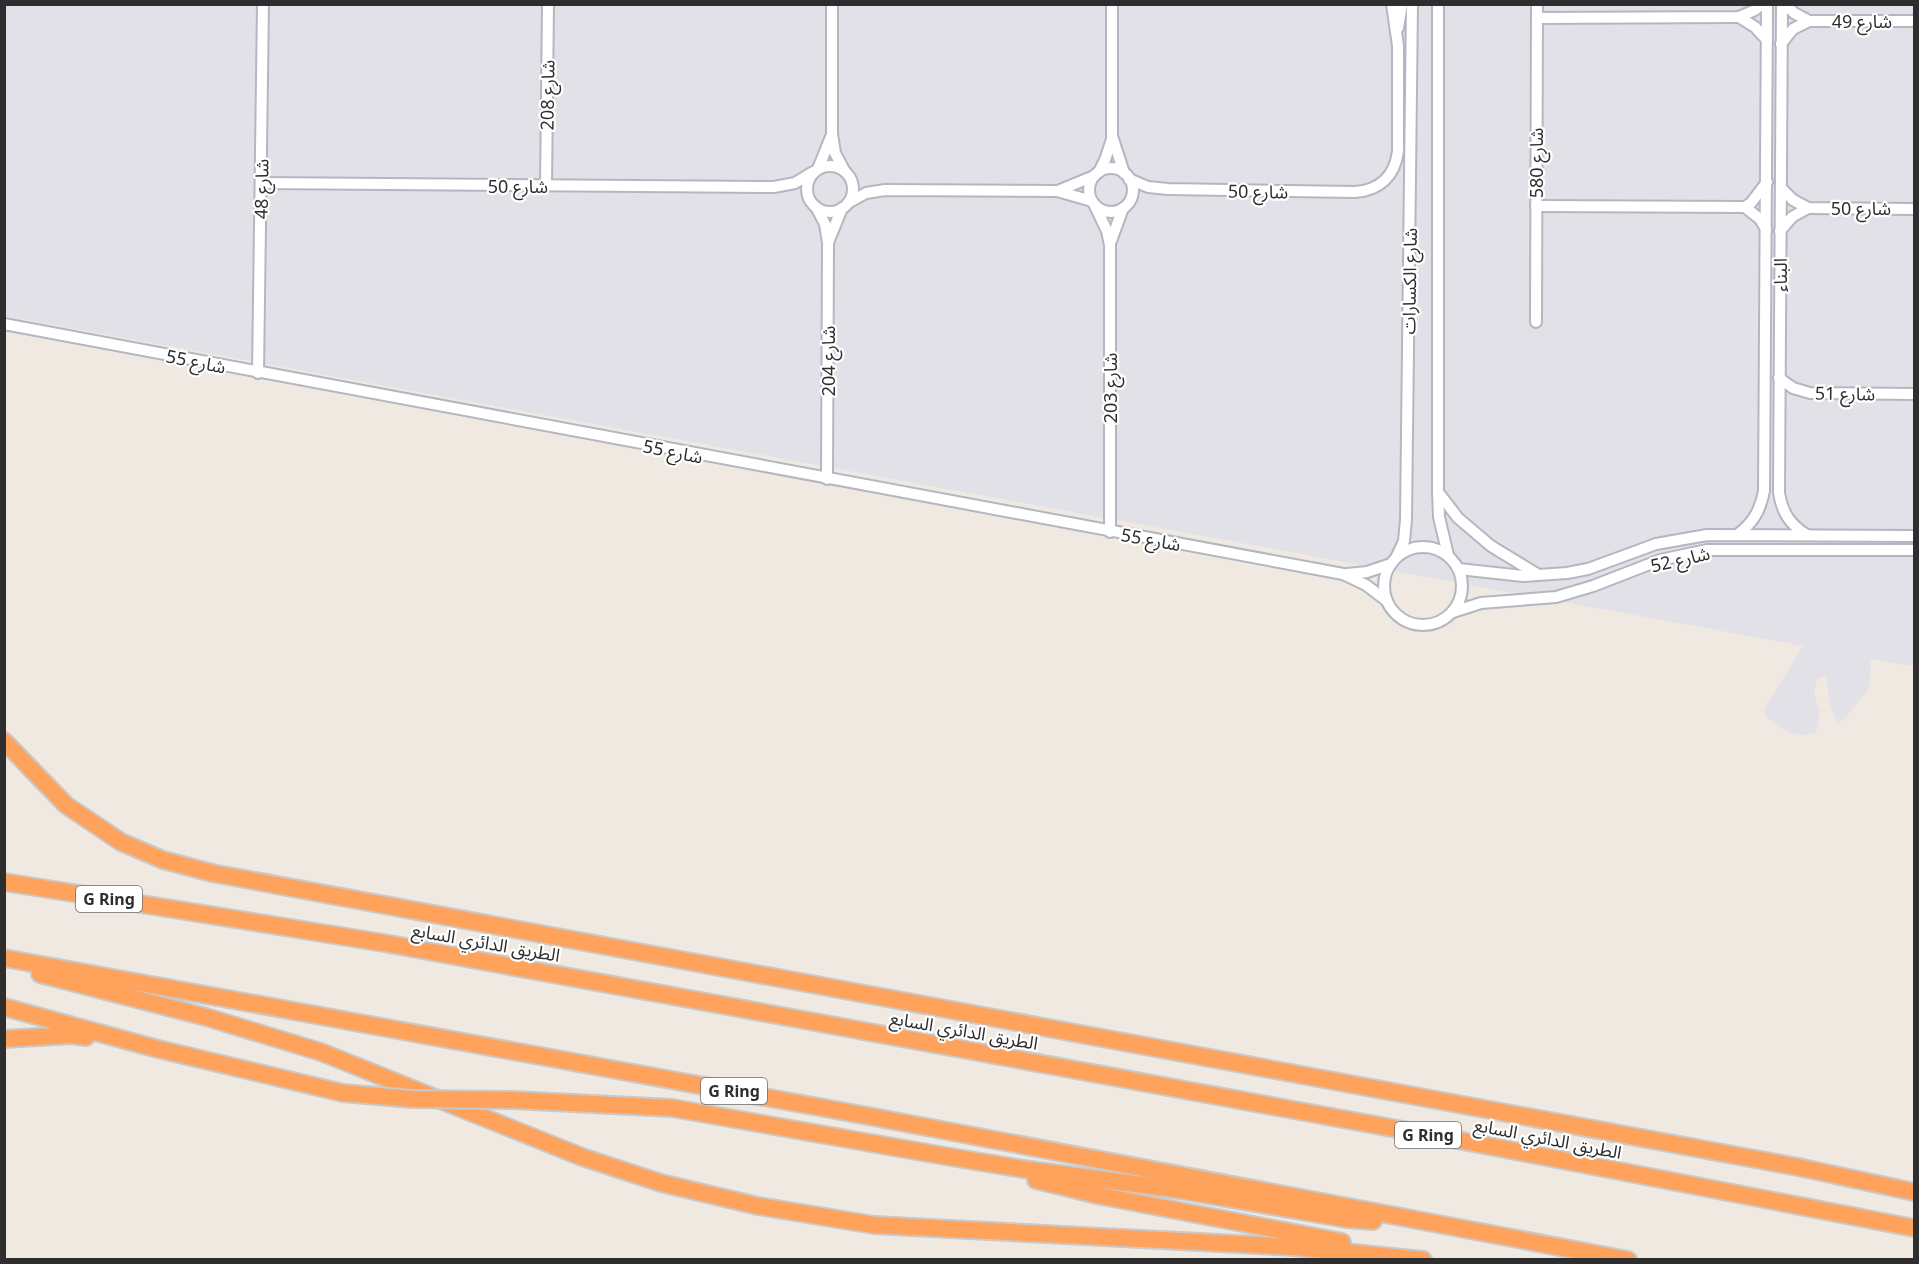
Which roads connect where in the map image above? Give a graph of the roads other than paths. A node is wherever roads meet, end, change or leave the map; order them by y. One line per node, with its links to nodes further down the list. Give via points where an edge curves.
1 (263, 4): 27 (street, شارع 48)
2 (548, 4): 28 (street, شارع 208)
3 (832, 4): 20 (street)
4 (1112, 4): 21 (street)
5 (1392, 4): 17 (street)
6 (1402, 4): 17 (street)
7 (1412, 4): 58 (street, شارع الكسارات, via 1406,520 1404,541)
8 (1438, 4): 51 (street, شارع الكسارات)
9 (1537, 4): 14 (street, شارع 580)
10 (1762, 4): 13 (street)
11 (1767, 4): 18 (street, البناء)
12 (1783, 4): 15 (street, شارع 49); 19 (street, البناء)
13 (1739, 17): 14 (street); 18 (street)
14 (1537, 18): 36 (street, شارع 580)
15 (1809, 21): 16 (street, شارع 49); 19 (street, شارع 49, via 1793,29)
16 (1914, 21)
17 (1396, 35): 25 (street, شارع 50, via 1398,152 1392,173 1366,191 1168,189 1148,187)
18 (1767, 40): 26 (street, البناء)
19 (1781, 44): 30 (street, البناء)
20 (832, 134): 22 (street); 23 (street, via 835,153)
21 (1112, 136): 24 (street); 25 (street)
22 (815, 170): 23 (street, via 826,165); 29 (street, شارع 50, via 795,183); 33 (street, via 807,186)
23 (847, 173): 31 (street); 35 (street, via 853,190)
24 (1096, 174): 25 (street, via 1112,169); 32 (street); 34 (street, via 1089,189)
25 (1127, 176): 38 (street, via 1132,195)
26 (1767, 182): 37 (street); 41 (street, البناء)
27 (261, 183): 28 (street, شارع 50); 47 (street, شارع 48)
28 (546, 186): 29 (street, شارع 50)
29 (774, 187): 33 (street, شارع 50, via 793,192)
30 (1780, 188): 39 (street, شارع 50); 42 (street, البناء)
31 (885, 190): 32 (street); 35 (street, via 866,193)
32 (1057, 191): 34 (street)
33 (813, 204): 35 (street, via 829,212); 43 (street, شارع 204, via 825,224)
34 (1094, 204): 38 (street, via 1112,212); 44 (street, شارع 203)
35 (845, 206): 43 (street, شارع 204)
36 (1536, 206): 37 (street); 45 (street, شارع 580)
37 (1745, 207): 41 (street)
38 (1123, 208): 44 (street, شارع 203)
39 (1808, 208): 40 (street, شارع 50); 42 (street, شارع 50, via 1792,217)
40 (1914, 209)
41 (1767, 230): 53 (street, البناء, via 1764,491 1756,516)
42 (1780, 231): 48 (street, البناء)
43 (828, 243): 50 (street, شارع 204)
44 (1110, 244): 52 (street, شارع 203)
45 (1536, 322)
46 (4, 324): 47 (street, شارع 55)
47 (258, 373): 50 (street, شارع 55)
48 (1779, 378): 49 (street, شارع 51, via 1810,393); 54 (street, البناء, via 1780,503 1790,522)
49 (1914, 394)
50 (827, 479): 52 (street, شارع 55)
51 (1438, 492): 57 (street, شارع الكسارات, via 1439,518); 61 (street, via 1458,518 1491,546)
52 (1110, 532): 60 (street, شارع 55)
53 (1737, 535): 54 (street, شارع 52); 61 (street, شارع 52, via 1681,538 1588,570)
54 (1807, 535): 55 (street, شارع 52)
55 (1914, 536)
56 (1914, 550): 63 (street, شارع 52, via 1707,550 1660,560 1556,597 1481,603)
57 (1448, 555): 58 (street, via 1417,547); 59 (street, شارع الكسارات)
58 (1394, 560): 60 (street, شارع 55, via 1367,572); 62 (street, شارع الكسارات, via 1384,582)
59 (1459, 569): 61 (street, شارع 52); 63 (street, via 1461,596)
60 (1343, 574): 62 (street, شارع 55)
61 (1538, 574)
62 (1387, 601): 63 (street, via 1396,614 1417,625 1440,622)
63 (1453, 612)
64 (4, 741): 72 (highway, via 66,805 121,842 163,860 212,873)
65 (4, 882): 74 (highway, الطريق الدائري السابع / G Ring, via 384,943)
66 (4, 958): 78 (highway, G Ring)
67 (4, 964): 79 (highway, via 207,1017 321,1052 582,1157 661,1183 758,1206 874,1225 1294,1247)
68 (4, 1007): 70 (highway)
69 (4, 1039): 70 (highway, via 71,1035)
70 (158, 1049): 71 (highway, bridge, via 343,1093 672,1108)
71 (939, 1155): 78 (highway, via 1347,1219); 80 (highway, via 1097,1195)
72 (1798, 1167): 73 (highway); 75 (highway)
73 (1914, 1180)
74 (1722, 1191): 76 (highway); 77 (highway, الطريق الدائري السابع / G Ring)
75 (1914, 1192)
76 (1914, 1219)
77 (1914, 1228)
78 (1464, 1229): 81 (highway, G Ring)
79 (1423, 1260)
80 (1428, 1260)
81 (1628, 1260)

